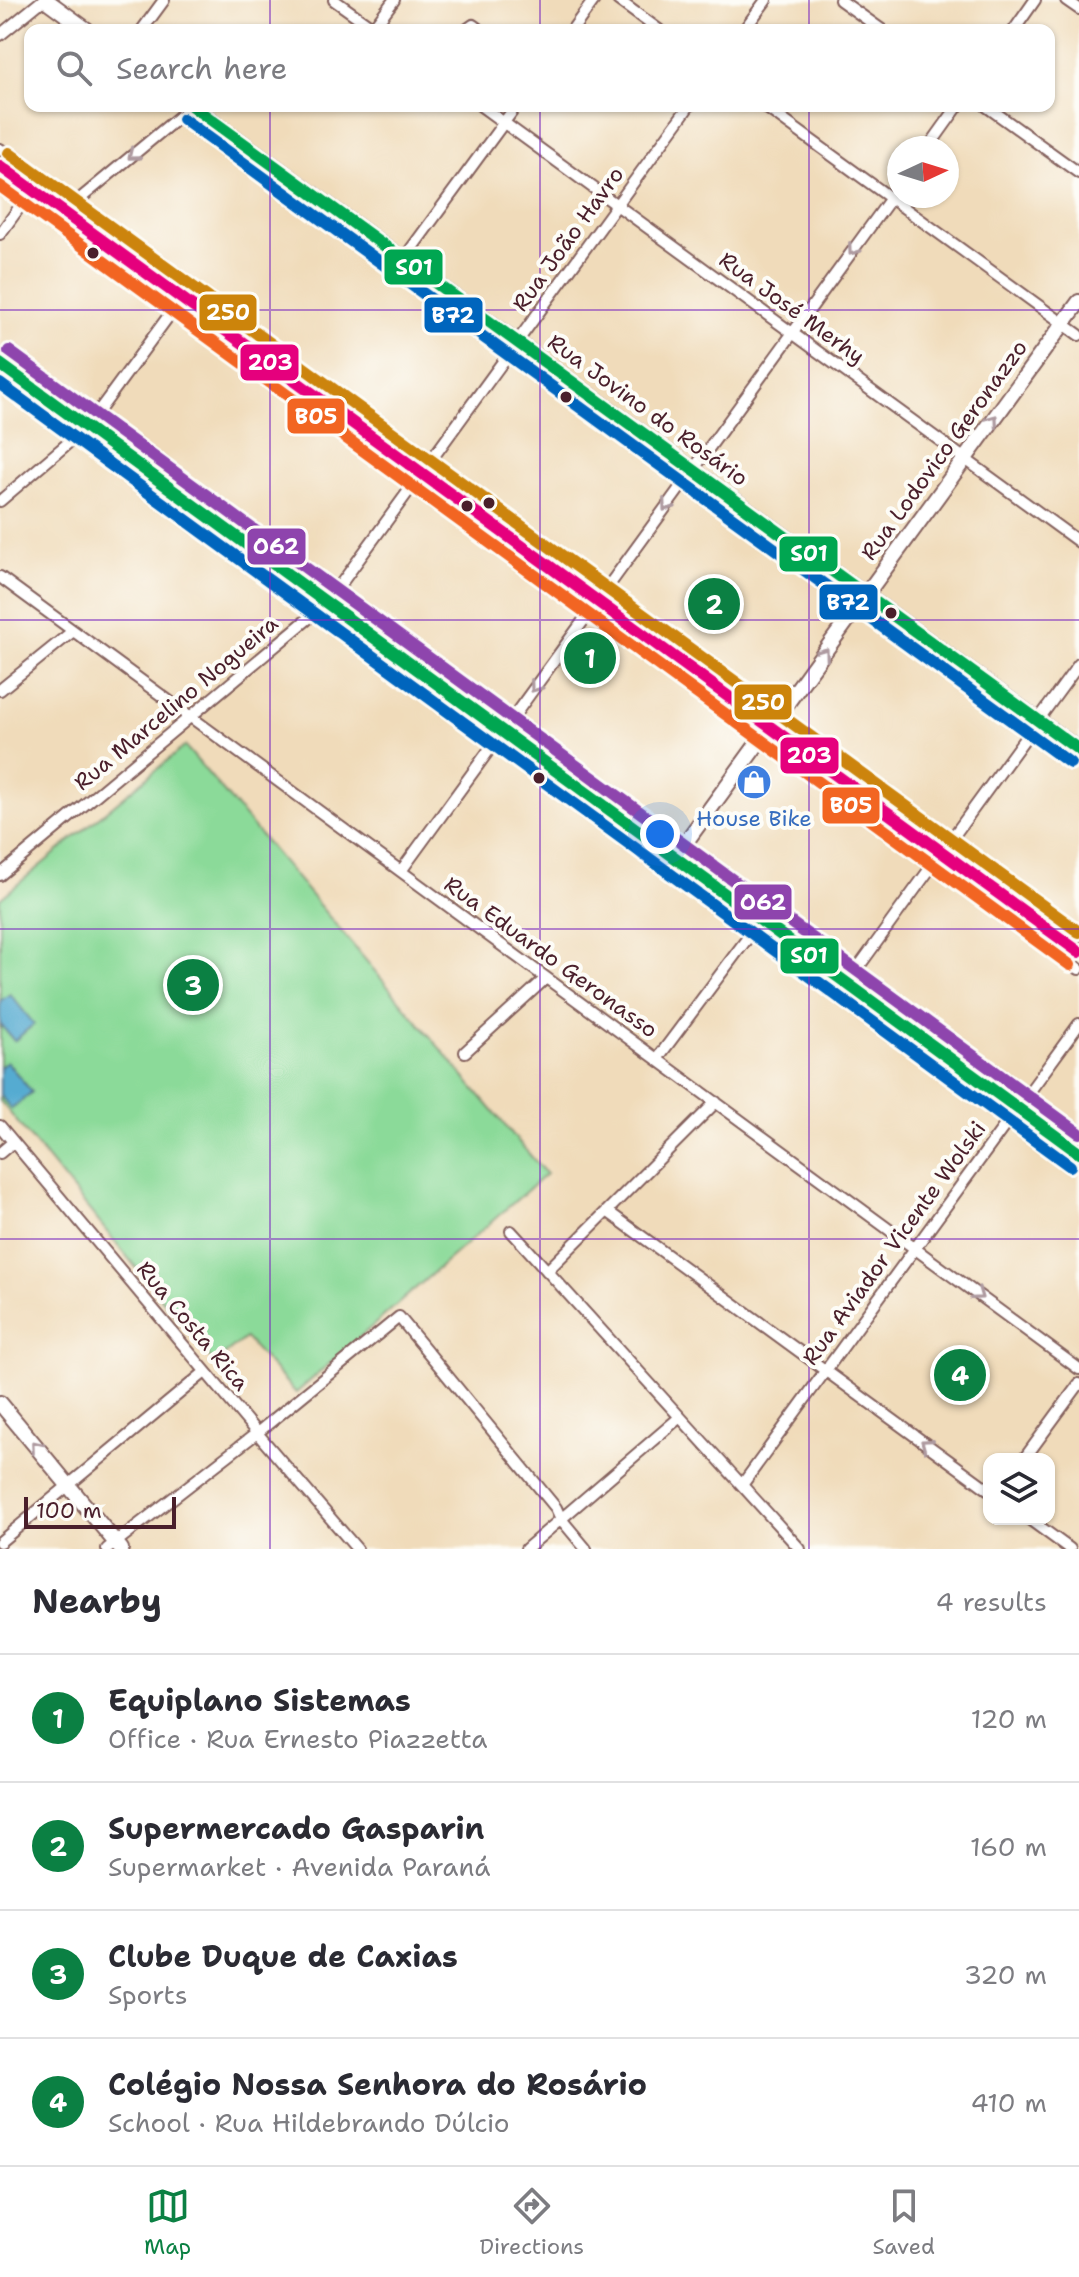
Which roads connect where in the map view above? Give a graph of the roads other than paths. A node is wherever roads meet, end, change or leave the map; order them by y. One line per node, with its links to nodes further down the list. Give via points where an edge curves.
1 (44, 0): 12 (main road); 21 (street)
2 (164, 0): 13 (street)
3 (334, 0): 14 (street)
4 (394, 0): 15 (street)
5 (594, 0): 16 (street)
6 (618, 0): 17 (street)
7 (766, 0): 18 (street)
8 (840, 0): 19 (street)
9 (1035, 0): 20 (street)
10 (1066, 0): 11 (street)
11 (1079, 9)
12 (78, 24)
13 (146, 24)
14 (367, 24)
15 (377, 24)
16 (576, 24)
17 (651, 24)
18 (748, 24)
19 (874, 24)
20 (1018, 24)
21 (0, 35)
22 (185, 112): 37 (street, one-way to 37)
23 (200, 112): 42 (main road, Rua Jovino do Rosário)
24 (489, 112): 30 (street, Rua José Merhy)
25 (512, 112): 30 (street)
26 (685, 112): 39 (street, Rua João Havro)
27 (772, 112): 35 (street)
28 (954, 112): 31 (street)
29 (994, 112): 33 (street)
30 (504, 123): 39 (street, Rua José Merhy); 42 (street)
31 (937, 136)
32 (0, 149): 37 (street)
33 (1079, 173)
34 (0, 183): 36 (street)
35 (887, 195)
36 (24, 201): 41 (street); 44 (street)
37 (75, 203): 52 (street)
38 (887, 204): 46 (street, one-way to 46)
39 (618, 206): 46 (street, Rua José Merhy); 48 (street, Rua João Havro)
40 (905, 208): 45 (street)
41 (0, 234)
42 (403, 260): 48 (main road, Rua Jovino do Rosário)
43 (1079, 302): 45 (main road, Rua Lodovico Geronazzo)
44 (173, 310): 50 (street); 55 (street)
45 (1063, 324): 47 (street); 51 (main road, Rua Lodovico Geronazzo, one-way to 45)
46 (793, 333): 51 (street, Rua José Merhy); 53 (street)
47 (1079, 335)
48 (517, 342): 52 (street, Rua João Havro); 53 (main road, Rua Jovino do Rosário)
49 (0, 364): 50 (main road)
50 (87, 427): 56 (street); 62 (main road)
51 (965, 459): 58 (street, Rua José Merhy); 61 (main road, Rua Lodovico Geronazzo)
52 (430, 461): 54 (street, Rua João Havro)
53 (693, 470): 60 (street, one-way to 60); 61 (main road, Rua Jovino do Rosário)
54 (421, 473): 55 (street, Rua Marcelino Nogueira)
55 (413, 485): 62 (street, Rua Marcelino Nogueira); 63 (street)
56 (0, 501)
57 (524, 531): 60 (street)
58 (1079, 542)
59 (0, 577): 64 (street, Rua Eduardo Geronasso)
60 (605, 591): 63 (street); 67 (street)
61 (865, 595): 67 (main road, Rua Lodovico Geronazzo, one-way to 61); 69 (main road, Rua Jovino do Rosário)
62 (327, 603): 68 (street, Rua Marcelino Nogueira); 70 (main road)
63 (589, 613): 70 (street, one-way to 70); 71 (street)
64 (73, 631): 66 (street); 68 (street, Rua Eduardo Geronasso)
65 (1079, 664): 69 (street)
66 (0, 690)
67 (778, 716): 71 (main road, Rua Lodovico Geronazzo); 73 (street)
68 (190, 717): 76 (street, Rua Eduardo Geronasso); 77 (street, Rua Marcelino Nogueira)
69 (1038, 720): 72 (main road, Rua Jovino do Rosário); 73 (street)
70 (503, 731): 74 (main road); 76 (street)
71 (762, 738): 74 (main road, Rua Lodovico Geronazzo); 75 (street)
72 (1079, 750)
73 (950, 841): 79 (street)
74 (675, 857): 78 (main road)
75 (934, 863): 80 (street); 82 (street)
76 (401, 871): 81 (street, Rua Eduardo Geronasso)
77 (0, 875)
78 (761, 920): 82 (main road); 85 (street)
79 (1079, 935)
80 (1079, 969)
81 (546, 978): 84 (street); 85 (street, Rua Eduardo Geronasso)
82 (847, 983): 87 (main road)
83 (1079, 1024): 87 (street, Rua Aviador Vicente Wolski)
84 (465, 1052)
85 (657, 1059): 86 (street, Rua Eduardo Geronasso)
86 (716, 1102): 92 (street); 94 (street, Rua Eduardo Geronasso)
87 (1018, 1108): 91 (main road); 94 (street, Rua Aviador Vicente Wolski)
88 (0, 1126): 89 (street, Rua Costa Rica)
89 (13, 1142): 90 (street); 98 (street, Rua Costa Rica)
90 (0, 1153)
91 (1079, 1153)
92 (607, 1211): 95 (street); 97 (street)
93 (511, 1231): 95 (street)
94 (915, 1249): 96 (street, Rua Eduardo Geronasso, one-way to 96); 97 (street, Rua Aviador Vicente Wolski)
95 (547, 1271): 101 (street)
96 (1079, 1369)
97 (826, 1371): 105 (street, Rua Aviador Vicente Wolski); 106 (street, one-way to 97)
98 (205, 1372): 102 (street, Rua Costa Rica); 104 (street)
99 (1079, 1384): 103 (street)
100 (0, 1403): 104 (main road, one-way to 100)
101 (680, 1417): 105 (street); 107 (street)
102 (257, 1433): 107 (street, via 399,1317); 110 (street); 111 (street, Rua Costa Rica)
103 (1028, 1453)
104 (68, 1485): 109 (street); 110 (main road)
105 (742, 1485): 114 (street)
106 (983, 1486)
107 (561, 1519): 112 (street); 113 (street)
108 (1037, 1525): 115 (street)
109 (0, 1542)
110 (115, 1547)
111 (357, 1549)
112 (526, 1549)
113 (586, 1549)
114 (800, 1549)
115 (1070, 1549)

